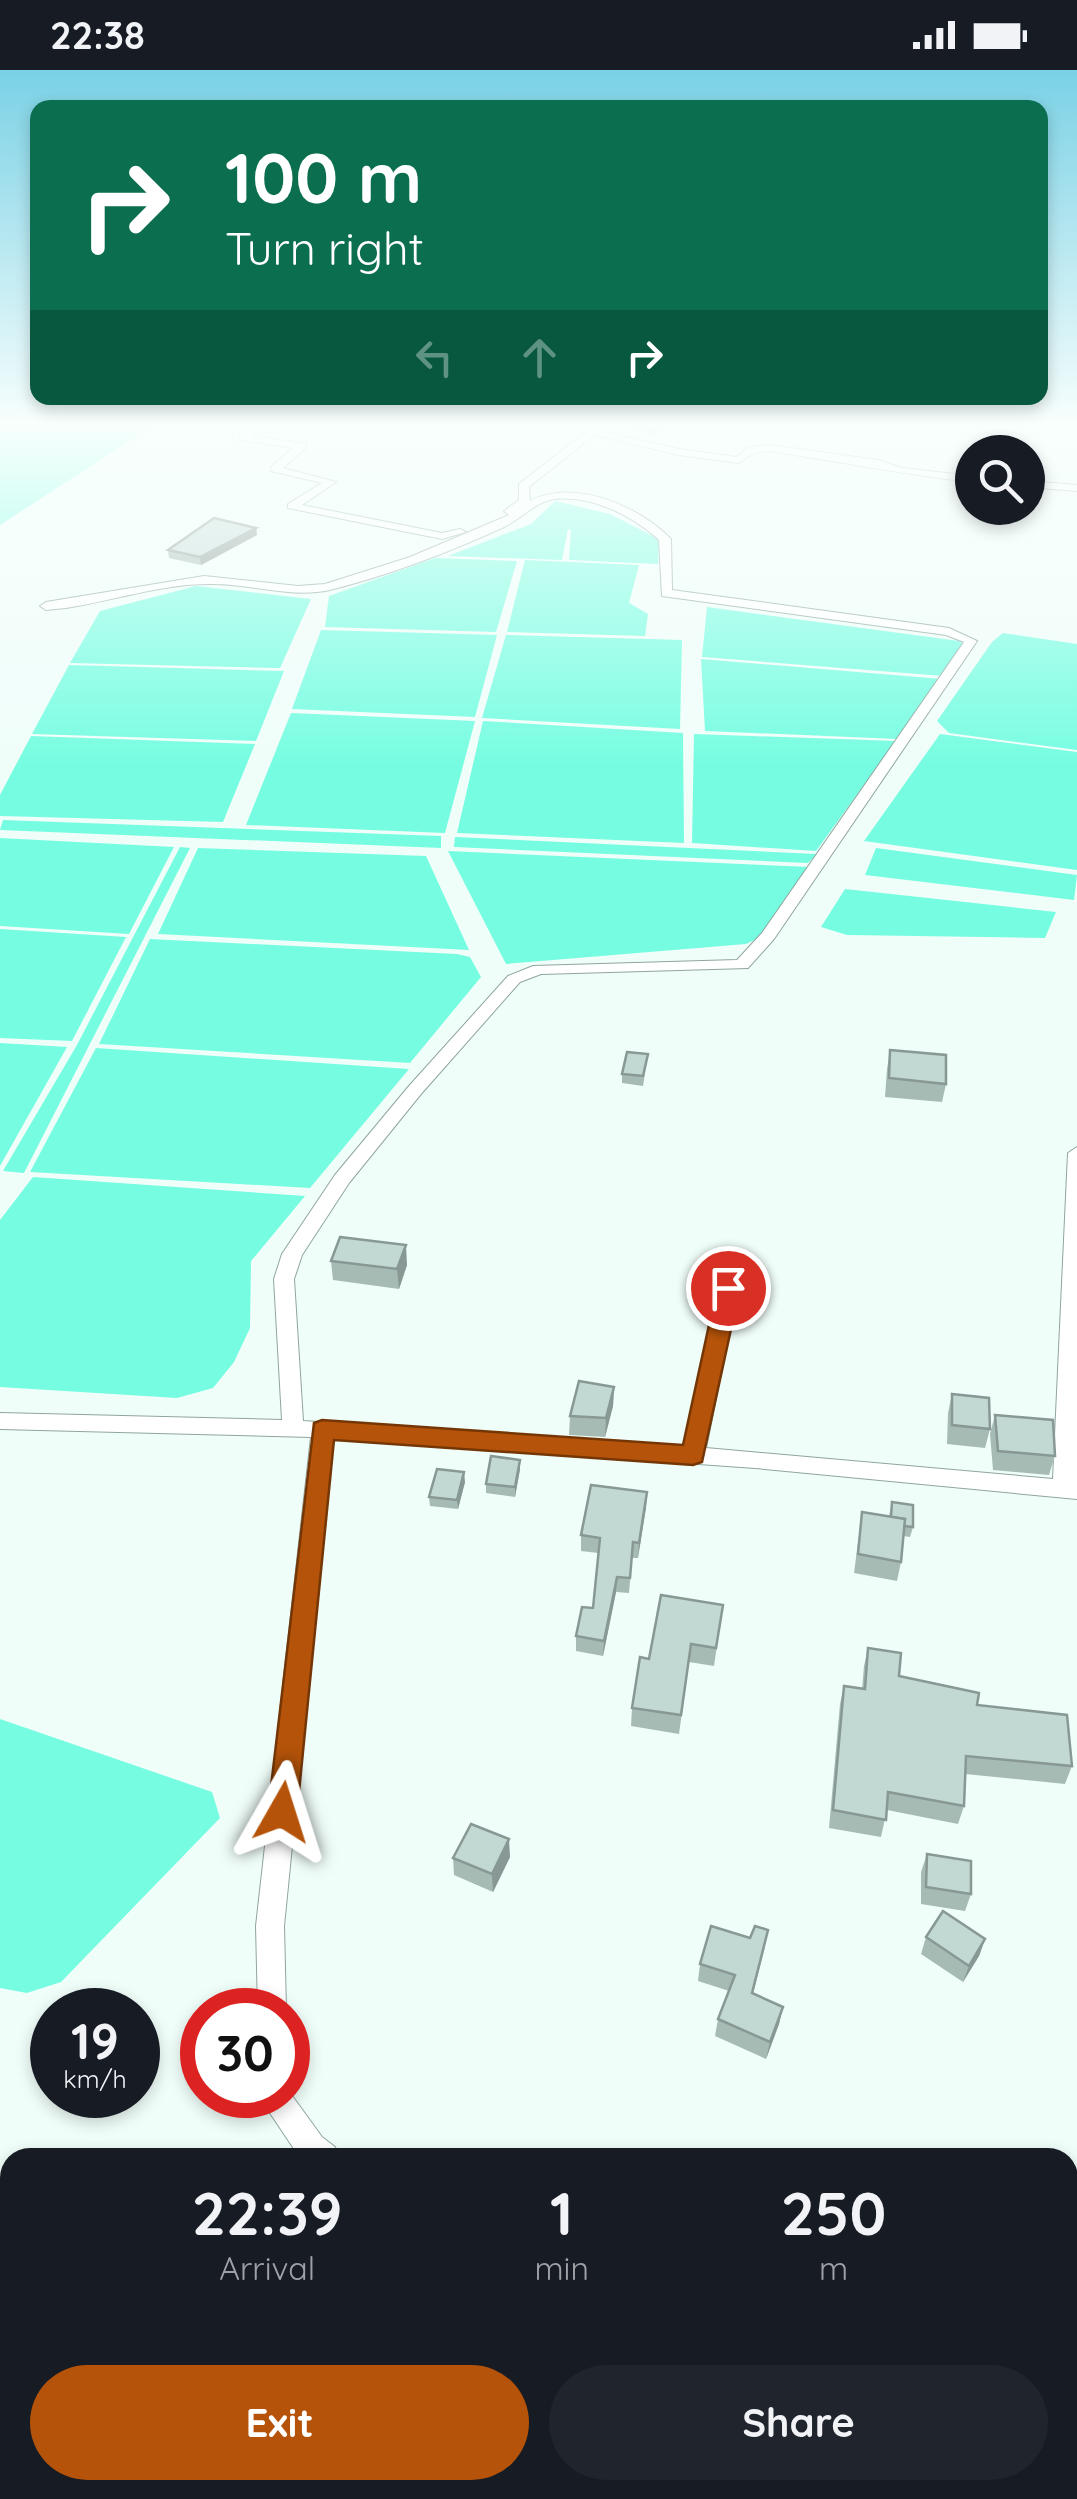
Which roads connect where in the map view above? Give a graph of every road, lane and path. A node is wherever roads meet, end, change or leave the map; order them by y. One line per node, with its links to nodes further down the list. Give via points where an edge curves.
1 (462, 538): 3 (street, via 320,589 208,580)
2 (664, 538): 7 (street, via 666,593 948,632 971,641 742,965 539,969 514,979 415,1090 292,1254 284,1279)
3 (46, 606)
4 (1076, 1154): 10 (street)
5 (728, 1288): 9 (street)
6 (0, 1421): 7 (street)
7 (293, 1428): 8 (street)
8 (322, 1430): 9 (street); 11 (street, via 270,1926)
9 (693, 1456): 10 (street)
10 (1070, 1490)
11 (271, 1988)
12 (289, 2118): 13 (street)
13 (311, 2148)

